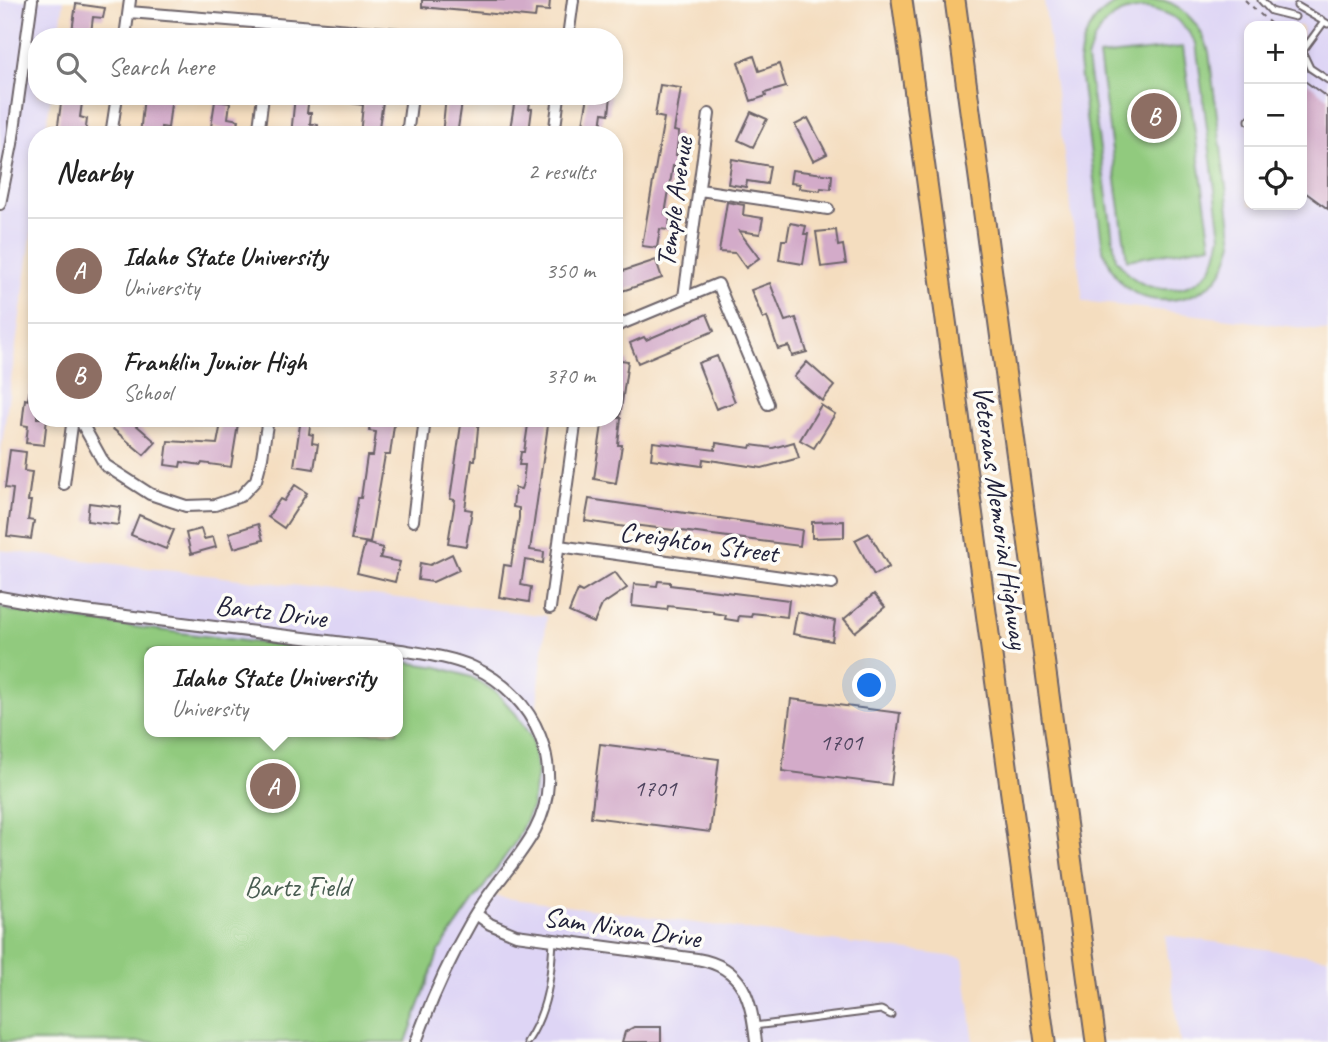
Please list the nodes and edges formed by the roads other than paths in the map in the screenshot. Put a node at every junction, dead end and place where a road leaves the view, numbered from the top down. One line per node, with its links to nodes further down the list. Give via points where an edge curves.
1 (32, 0): 12 (street)
2 (573, 0): 16 (street)
3 (902, 0): 58 (highway, Veterans Memorial Highway)
4 (955, 0): 59 (highway, Veterans Memorial Highway)
5 (1261, 0): 8 (lane, via 1271,11)
6 (1298, 3): 8 (lane); 11 (lane)
7 (130, 6): 10 (street); 13 (street)
8 (1295, 17): 9 (lane)
9 (1293, 21)
10 (274, 23): 14 (street); 15 (street)
11 (1326, 23): 18 (lane)
12 (28, 28)
13 (126, 28)
14 (273, 28)
15 (331, 28)
16 (569, 28)
17 (28, 29): 30 (street)
18 (1307, 45)
19 (1307, 62): 20 (lane)
20 (1328, 80)
21 (116, 105): 26 (street)
22 (262, 105): 27 (street)
23 (411, 105): 28 (street)
24 (558, 105): 29 (street)
25 (709, 114): 32 (street, Temple Avenue)
26 (112, 126)
27 (259, 126)
28 (408, 126)
29 (555, 126)
30 (12, 144): 31 (street); 33 (street)
31 (0, 151)
32 (699, 190): 34 (street); 35 (street, Temple Avenue)
33 (0, 204)
34 (828, 209)
35 (684, 297): 36 (street); 37 (street, via 718,284)
36 (623, 323)
37 (768, 404)
38 (72, 427): 43 (street)
39 (84, 427): 40 (street, via 106,465 150,494 186,506 215,505 241,496 256,480)
40 (267, 427)
41 (424, 427): 44 (street)
42 (575, 427): 45 (street)
43 (64, 484)
44 (413, 521)
45 (559, 546): 46 (street, Creighton Street); 48 (street)
46 (832, 584)
47 (0, 597): 49 (street, Bartz Drive)
48 (550, 608)
49 (359, 646)
50 (403, 652): 51 (street, Bartz Drive, via 474,667 501,685 535,721 545,747 548,774 536,828)
51 (476, 914): 52 (street, Sam Nixon Drive, via 516,934); 55 (street, Bartz Drive, via 444,972)
52 (553, 940): 54 (street, Sam Nixon Drive, via 722,965 741,982); 56 (lane, via 547,1001)
53 (891, 1014): 54 (lane, via 881,1010)
54 (754, 1026): 57 (street, Sam Nixon Drive)
55 (416, 1042)
56 (527, 1042)
57 (756, 1042)
58 (1045, 1042)
59 (1096, 1042)

